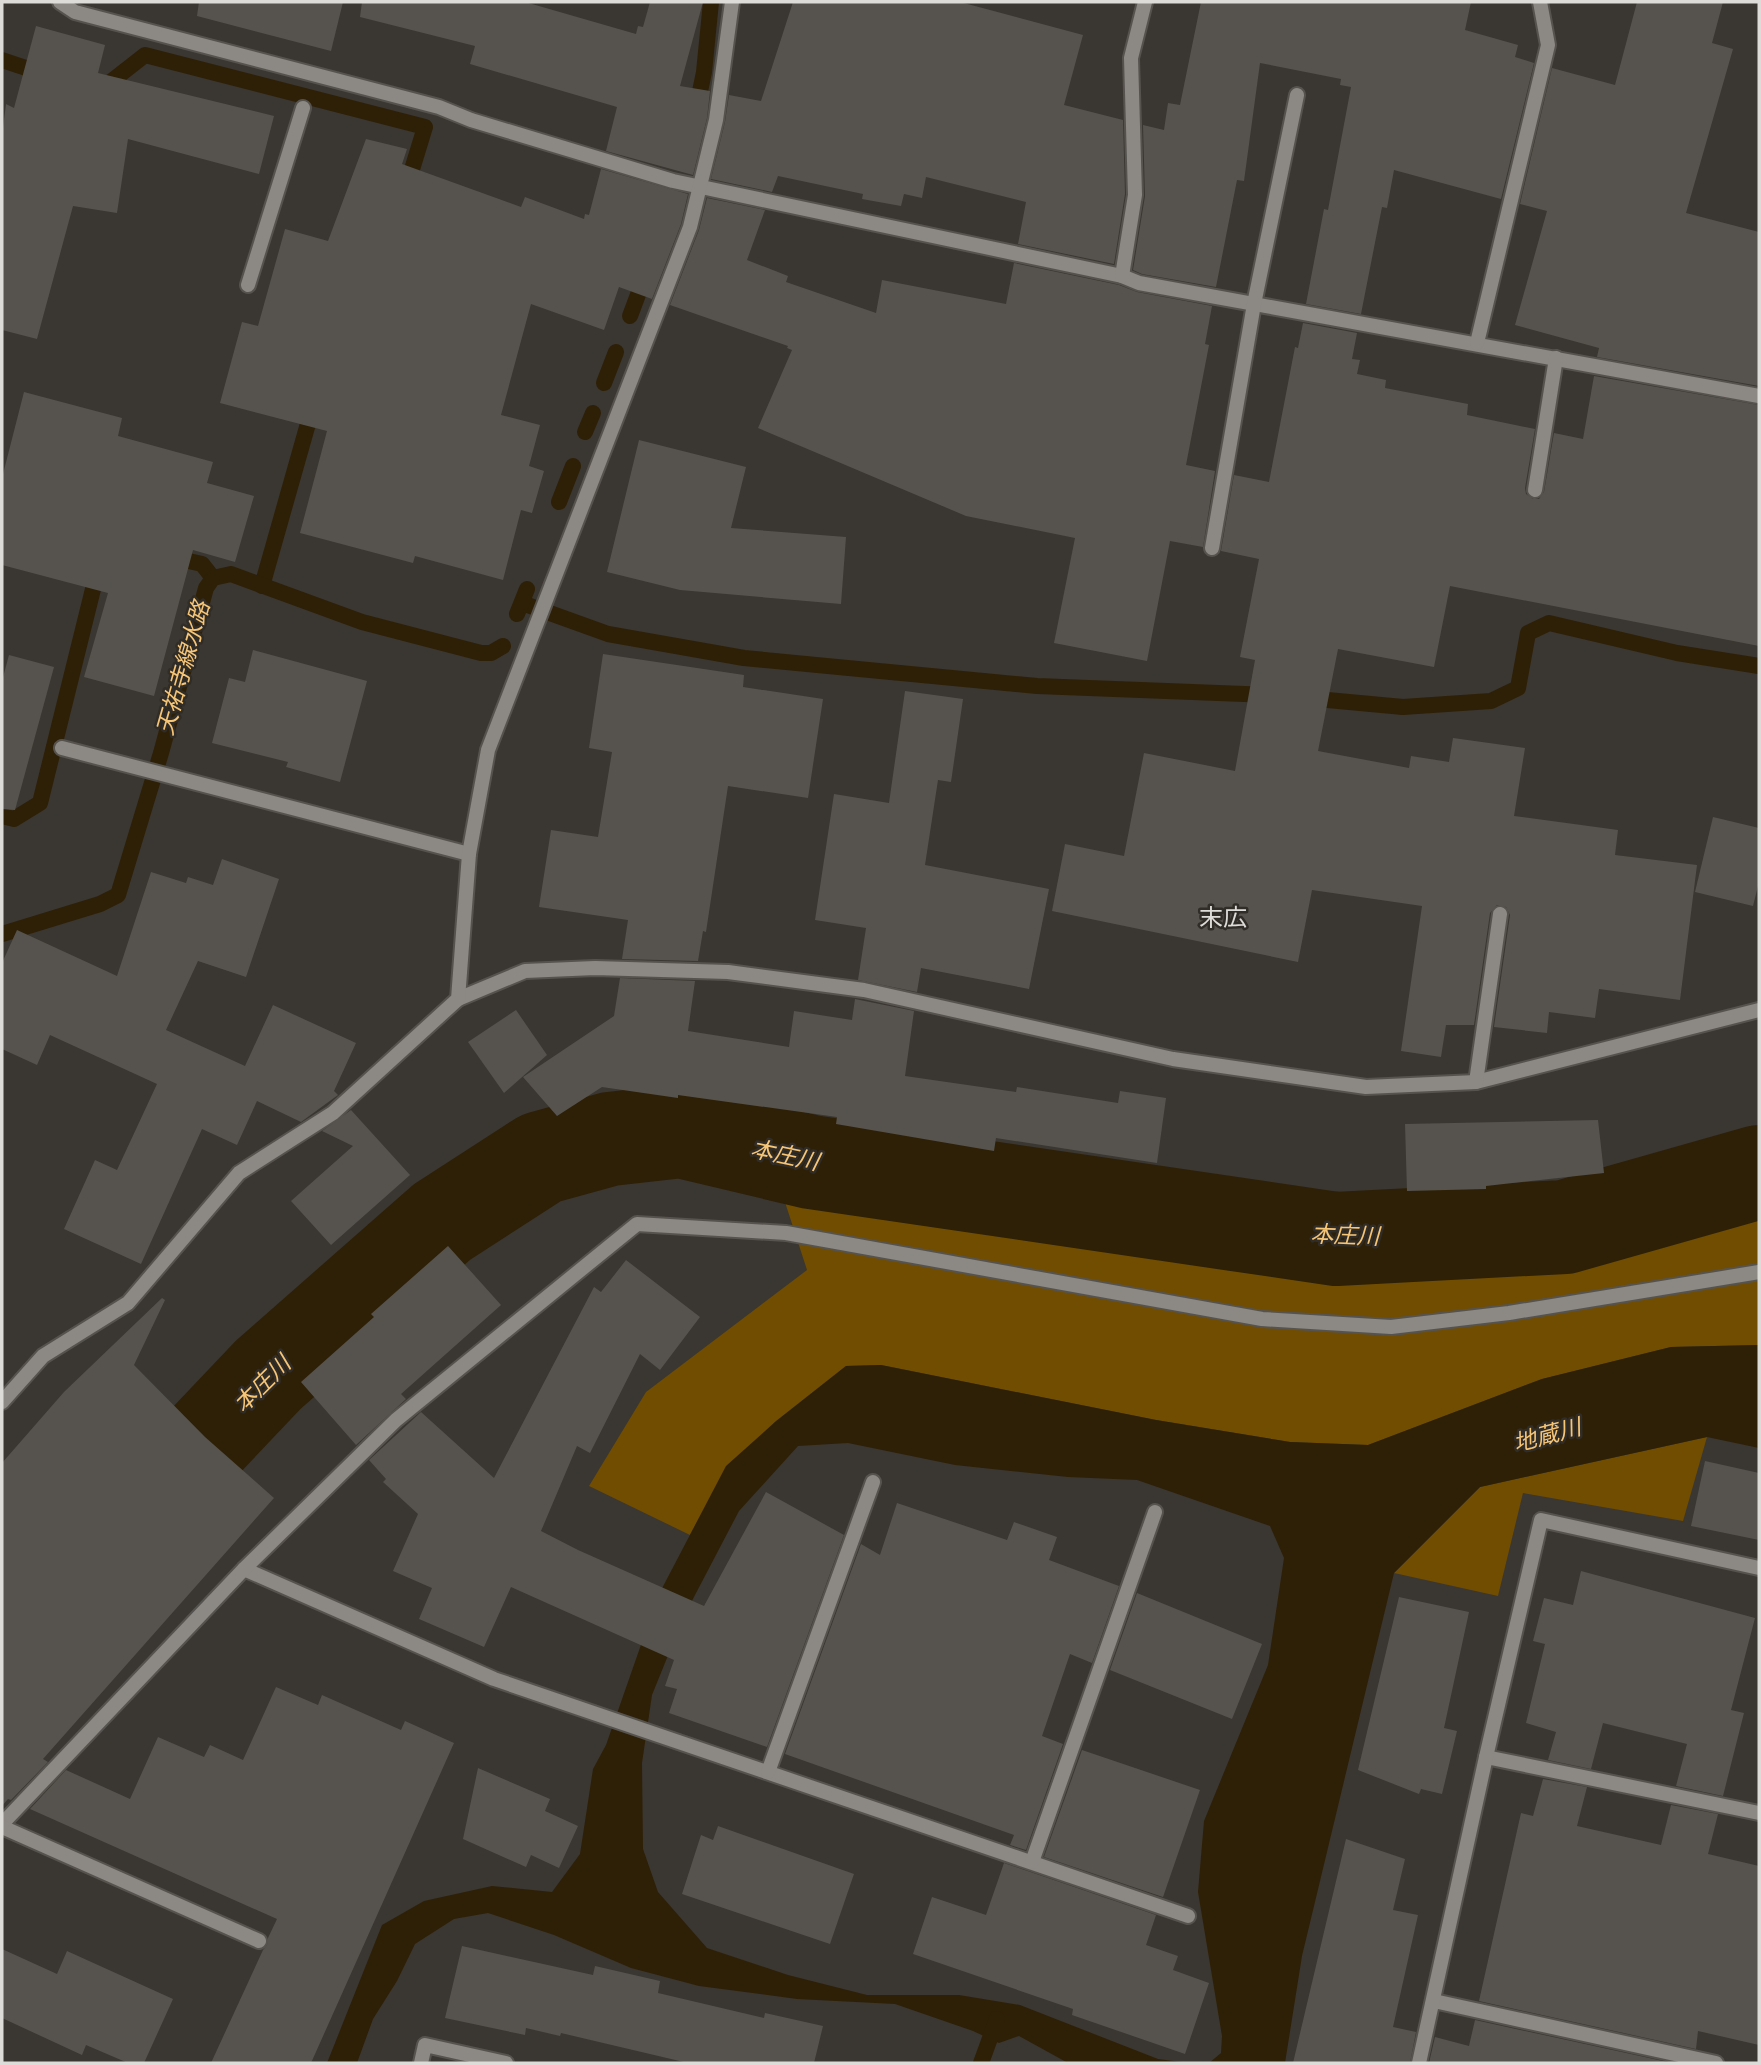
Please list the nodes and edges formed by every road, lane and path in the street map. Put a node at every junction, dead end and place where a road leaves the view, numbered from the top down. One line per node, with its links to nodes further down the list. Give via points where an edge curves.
1 (60, 2): 7 (street, via 75,12 439,107 673,181)
2 (732, 2): 7 (street, via 716,120)
3 (1145, 2): 8 (street, via 1131,58 1135,195)
4 (1540, 2): 11 (street, via 1548,44)
5 (1297, 95): 10 (street)
6 (303, 108): 9 (street)
7 (701, 185): 8 (street); 17 (street, via 690,227 488,750)
8 (1122, 276): 10 (street)
9 (247, 285)
10 (1254, 304): 11 (street); 15 (street)
11 (1477, 343): 12 (street)
12 (1556, 358): 13 (street); 14 (street)
13 (1759, 396)
14 (1535, 490)
15 (1212, 548)
16 (62, 748): 17 (street)
17 (469, 854): 19 (street)
18 (1500, 914): 21 (street)
19 (458, 999): 21 (street, via 525,971 728,972 864,990 1173,1059 1366,1087); 23 (street, via 333,1114 239,1173 128,1303 43,1356)
20 (1759, 1010): 21 (street)
21 (1476, 1082)
22 (1759, 1272): 27 (street, via 1509,1313 1391,1327 1262,1320 786,1233 637,1224 396,1420)
23 (2, 1402)
24 (873, 1482): 29 (street)
25 (1155, 1512): 32 (street)
26 (1759, 1568): 28 (street, via 1541,1520)
27 (244, 1569): 29 (street, via 494,1679); 31 (street)
28 (1486, 1757): 30 (street); 35 (street)
29 (768, 1772): 32 (street)
30 (1759, 1813)
31 (2, 1826): 34 (street)
32 (1032, 1862): 33 (street)
33 (1188, 1916)
34 (259, 1941)
35 (1434, 2001): 38 (street); 39 (street)
36 (421, 2063): 37 (street, via 425,2045)
37 (506, 2063)
38 (1419, 2063)
39 (1716, 2063)

